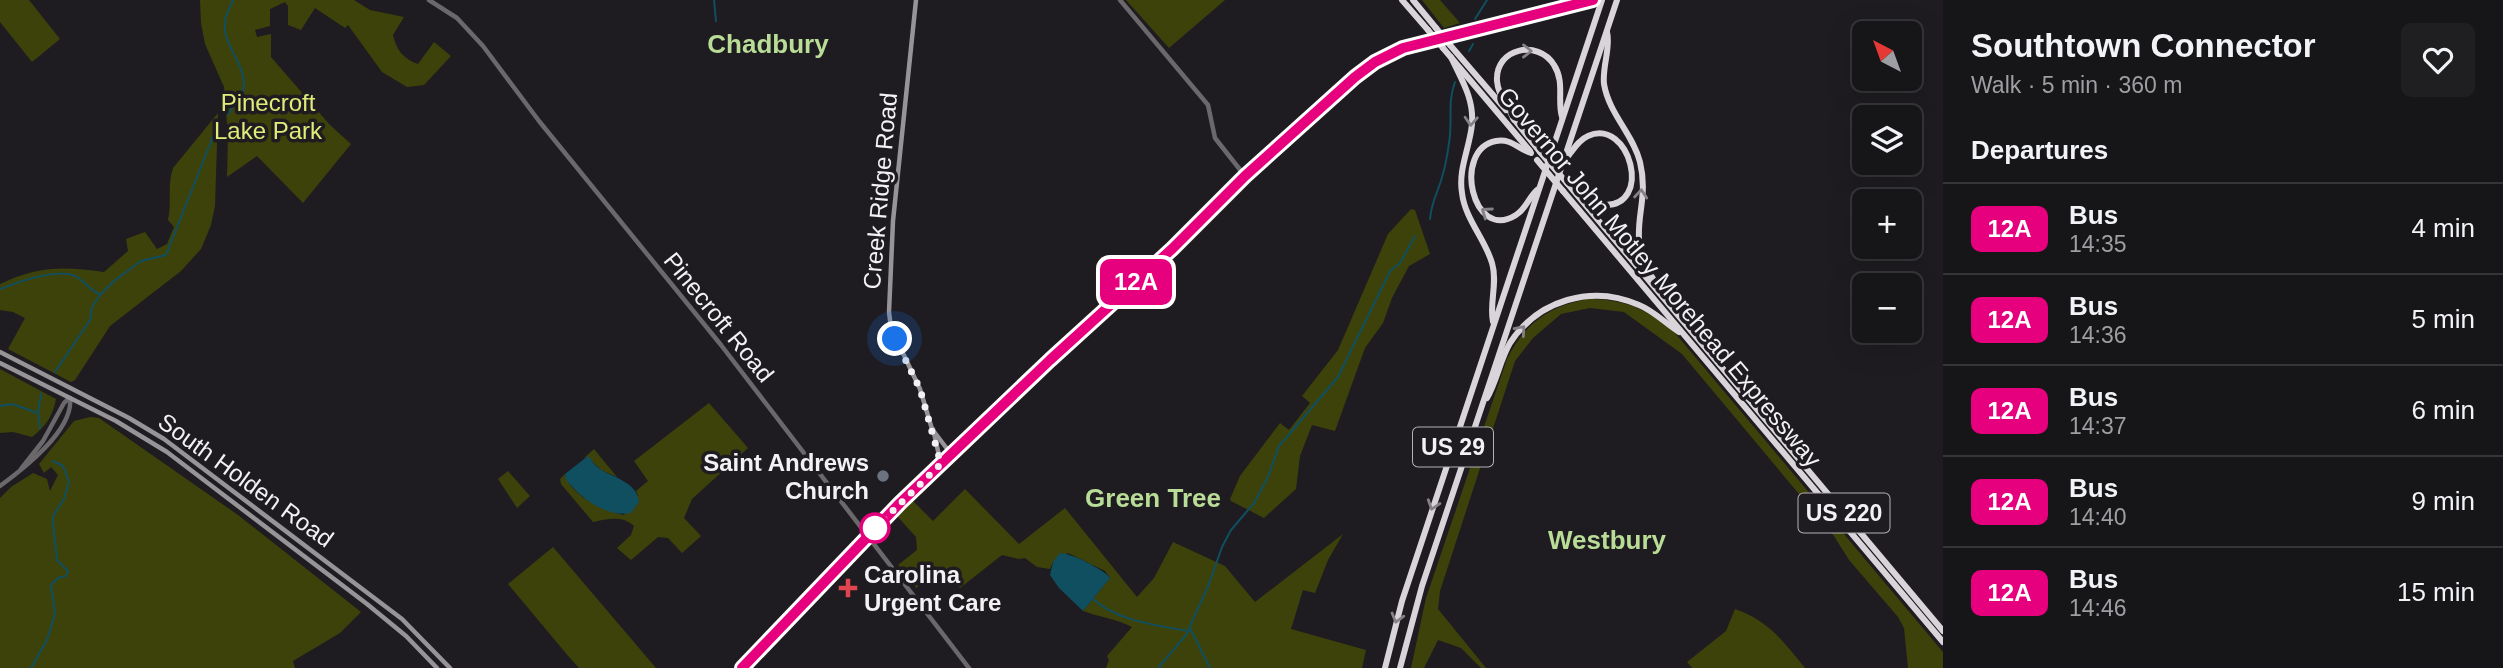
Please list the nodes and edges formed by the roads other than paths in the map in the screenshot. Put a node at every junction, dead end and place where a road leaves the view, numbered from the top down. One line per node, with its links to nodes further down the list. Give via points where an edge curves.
1 (429, 0): 32 (street, Pinecroft Road, via 457,18 483,46)
2 (916, 0): 27 (main road, Creek Ridge Road, via 888,305 891,328)
3 (1120, 0): 16 (street, via 1208,105 1215,138)
4 (1402, 0): 10 (highway, Governor John Motley Morehead Expressway / US 220, bridge)
5 (1413, 0): 10 (highway, Governor John Motley Morehead Expressway / US 220, bridge)
6 (1593, 0): 16 (main road, via 1389,54 1355,77)
7 (1602, 0): 12 (highway, US 29)
8 (1617, 0): 9 (highway, US 29)
9 (1606, 31): 15 (highway, US 29); 20 (highway, one-way to 9, via 1652,277 1640,248 1642,175 1635,148 1606,91)
10 (1447, 46): 11 (highway, Governor John Motley Morehead Expressway / US 220); 13 (highway, Governor John Motley Morehead Expressway / US 220)
11 (1451, 57): 14 (highway, Governor John Motley Morehead Expressway / US 220); 21 (highway, one-way to 21, via 1470,100 1472,123 1461,190 1495,273)
12 (1562, 118): 13 (highway, one-way to 12, via 1498,74 1506,58 1525,49 1545,54 1556,68); 18 (highway, US 29)
13 (1514, 120): 17 (highway, Governor John Motley Morehead Expressway / US 220, bridge)
14 (1531, 153): 17 (highway, Governor John Motley Morehead Expressway / US 220, bridge); 18 (highway, one-way to 14, via 1516,215 1499,219 1481,211 1471,186 1473,163 1490,143 1510,141)
15 (1562, 164): 19 (highway, via 1590,135 1614,138 1625,151 1633,172 1628,194 1601,205); 26 (highway, US 29)
16 (1245, 176): 28 (main road)
17 (1565, 187): 19 (highway, Governor John Motley Morehead Expressway / US 220); 22 (highway, Governor John Motley Morehead Expressway / US 220)
18 (1538, 188): 21 (highway, US 29)
19 (1576, 194): 20 (highway, Governor John Motley Morehead Expressway / US 220)
20 (1684, 322): 33 (highway, Governor John Motley Morehead Expressway / US 220)
21 (1493, 324): 39 (highway, US 29, one-way to 39, via 1402,601)
22 (1685, 336): 26 (highway, one-way to 22, via 1504,354 1520,330 1567,299 1623,299 1648,309); 34 (highway, Governor John Motley Morehead Expressway / US 220)
23 (0, 352): 36 (main road, South Holden Road, via 164,439 392,611)
24 (0, 363): 25 (main road, South Holden Road)
25 (70, 398): 30 (street); 30 (street, via 71,408 63,424); 35 (main road, South Holden Road, via 167,452 367,604)
26 (1479, 412): 40 (highway, US 29, via 1412,618)
27 (933, 429): 28 (main road, Creek Ridge Road); 29 (main road)
28 (951, 454): 29 (main road)
29 (941, 464): 32 (main road)
30 (16, 474): 31 (street)
31 (0, 486)
32 (868, 536): 37 (main road); 38 (street, Pinecroft Road)
33 (1943, 631)
34 (1943, 642)
35 (437, 668)
36 (450, 668)
37 (742, 668)
38 (969, 668)
39 (1385, 668)
40 (1401, 668)

